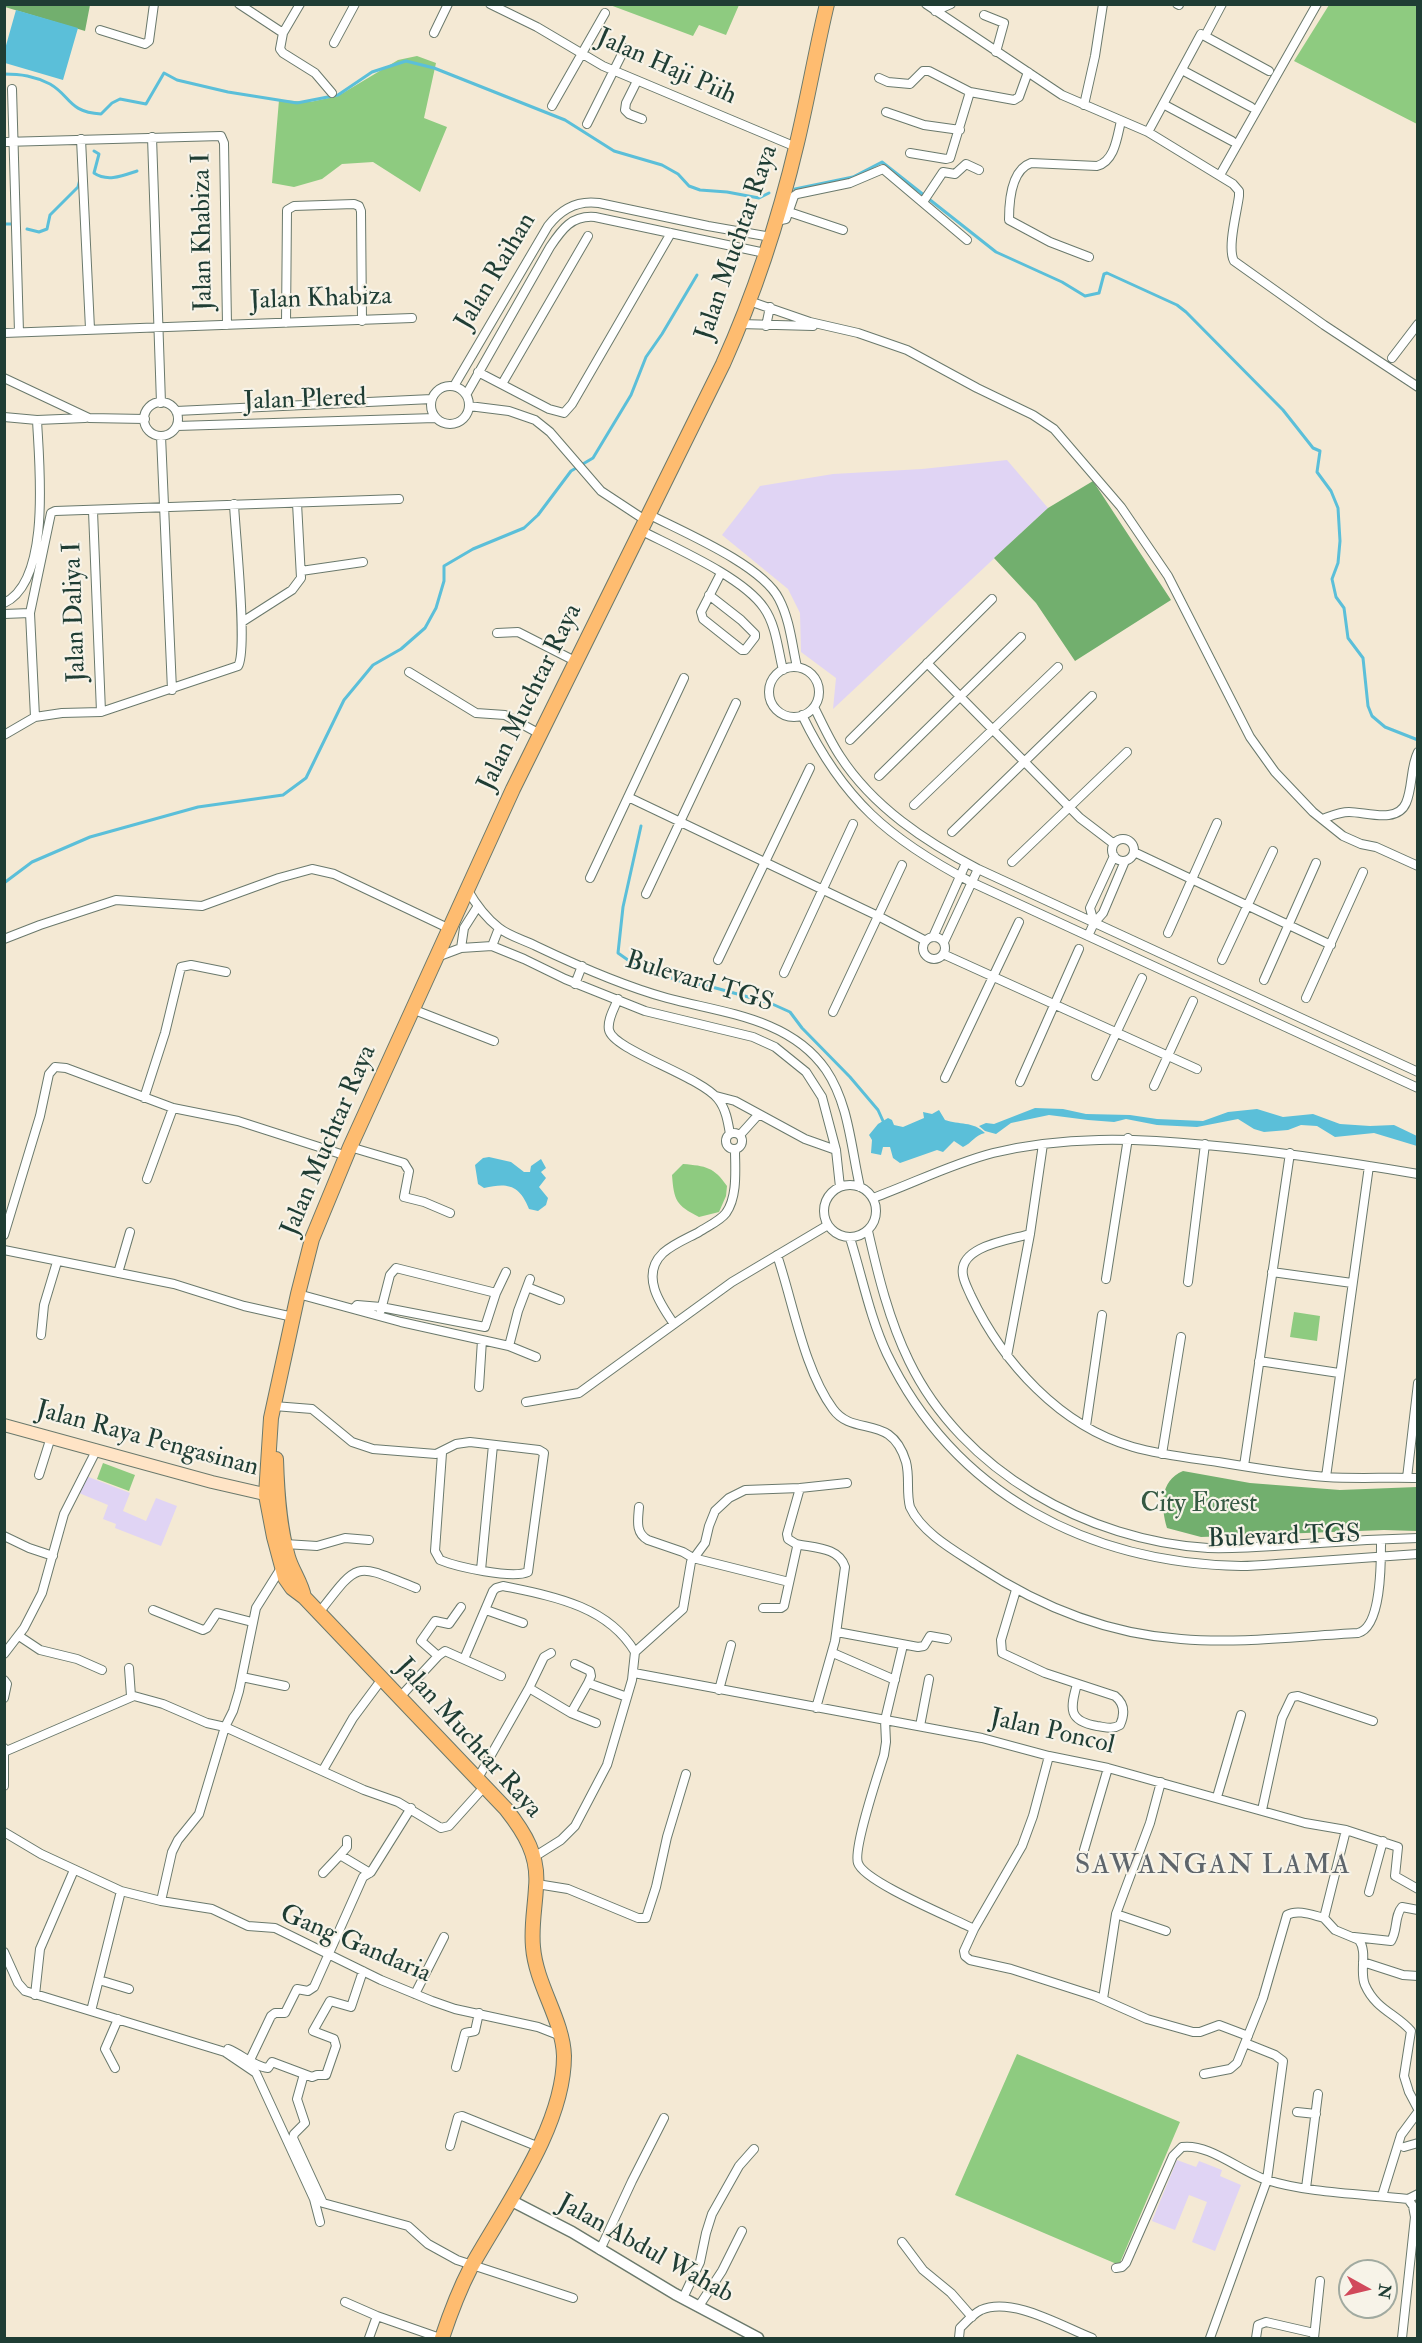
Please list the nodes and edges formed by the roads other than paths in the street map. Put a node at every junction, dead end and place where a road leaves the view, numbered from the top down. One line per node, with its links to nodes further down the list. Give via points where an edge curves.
1 (153, 4): 16 (street, via 145,44)
2 (239, 4): 17 (street)
3 (300, 4): 17 (street)
4 (355, 4): 20 (street)
5 (448, 4): 18 (street)
6 (490, 4): 23 (street, Jalan Haji Piih)
7 (827, 4): 48 (highway, Jalan Muchtar Raya)
8 (926, 4): 13 (street)
9 (951, 4): 13 (street)
10 (1102, 4): 34 (street)
11 (1222, 4): 19 (street)
12 (1317, 4): 51 (street)
13 (935, 11): 22 (street)
14 (605, 13): 23 (street)
15 (984, 15): 22 (street, via 1004,22)
16 (100, 30)
17 (282, 33): 32 (street, via 282,53 315,73)
18 (434, 33)
19 (1205, 36): 24 (street, via 1201,34); 26 (street)
20 (334, 43)
21 (625, 48): 25 (street)
22 (996, 52): 27 (street)
23 (582, 55): 25 (street, Jalan Haji Piih); 35 (street)
24 (1182, 70): 33 (street); 36 (street)
25 (614, 71): 29 (street, Jalan Haji Piih); 40 (street)
26 (1269, 71)
27 (1028, 72): 31 (street, via 1016,100); 34 (street)
28 (879, 78): 31 (street, via 910,84 923,71 929,71)
29 (637, 81): 38 (street, via 625,110); 48 (street, Jalan Haji Piih)
30 (12, 89): 47 (street)
31 (970, 92): 41 (street)
32 (332, 93)
33 (1163, 104): 42 (street); 45 (street)
34 (1084, 105): 39 (street)
35 (552, 106)
36 (1251, 107)
37 (885, 112): 41 (street, via 924,125)
38 (642, 119)
39 (1121, 121): 42 (street); 62 (street, via 1104,164 1031,163 1023,165 1014,186 1009,220 1050,242)
40 (587, 124)
41 (960, 130): 49 (street, via 948,159)
42 (1148, 132): 51 (street)
43 (152, 137): 44 (street); 72 (street, Jalan Khabiza I, via 223,137); 75 (street)
44 (81, 139): 47 (street); 76 (street)
45 (1232, 141)
46 (4, 142): 47 (street)
47 (15, 142): 77 (street)
48 (796, 147): 53 (highway, Jalan Muchtar Raya)
49 (910, 153)
50 (979, 170): 52 (street, via 966,164 955,174 942,172)
51 (1220, 175): 84 (street, via 1239,191 1231,252 1239,266)
52 (926, 199): 53 (street, via 883,169 850,183 797,194); 60 (street)
53 (786, 207): 56 (street); 59 (highway, Jalan Muchtar Raya)
54 (642, 212): 55 (street); 59 (street, Jalan Raihan); 63 (street, Jalan Raihan, via 590,202 571,206 553,219)
55 (639, 226): 57 (street, Jalan Raihan); 64 (street, Jalan Raihan, via 595,217 574,220 564,227)
56 (843, 230)
57 (671, 233): 61 (street, Jalan Raihan); 82 (street, via 568,410 555,412)
58 (588, 237): 82 (street)
59 (771, 237): 61 (highway, Jalan Muchtar Raya)
60 (967, 240)
61 (765, 253): 65 (highway, Jalan Muchtar Raya)
62 (1089, 256)
63 (528, 260): 64 (street); 83 (street, Jalan Raihan)
64 (539, 267): 80 (street, Jalan Raihan)
65 (749, 301): 66 (street); 70 (highway, Jalan Muchtar Raya)
66 (770, 308): 73 (street); 74 (street)
67 (412, 318): 68 (street, Jalan Khabiza)
68 (362, 321): 69 (street, Jalan Khabiza); 69 (street, via 360,208 354,204 287,210)
69 (286, 323): 72 (street, Jalan Khabiza)
70 (740, 324): 73 (street); 104 (highway, Jalan Muchtar Raya)
71 (1418, 324): 79 (street)
72 (227, 325): 75 (street, Jalan Khabiza)
73 (766, 326): 74 (street)
74 (823, 326): 143 (street, via 907,350 1054,429 1121,507 1168,576 1250,737 1275,772)
75 (159, 328): 76 (street, Jalan Khabiza); 87 (street)
76 (90, 329): 77 (street, Jalan Khabiza)
77 (19, 332): 78 (street, Jalan Khabiza)
78 (4, 333)
79 (1392, 358)
80 (478, 372): 82 (street); 85 (street, Jalan Raihan)
81 (4, 378): 92 (street)
82 (502, 384)
83 (454, 386): 85 (street); 86 (street, via 440,389)
84 (1418, 387)
85 (466, 395): 88 (street)
86 (432, 399): 89 (street); 93 (street)
87 (160, 403): 90 (street); 94 (street, via 150,408)
88 (469, 406): 93 (street, via 468,413 456,424); 104 (street, via 535,420 601,491)
89 (306, 407): 90 (street); 96 (street)
90 (176, 411): 97 (street)
91 (4, 417): 95 (street)
92 (89, 418): 94 (street); 95 (street)
93 (435, 418): 96 (street, Jalan Plered)
94 (145, 419): 98 (street, via 150,431)
95 (37, 420): 110 (street, via 40,524 27,574 17,594)
96 (307, 422): 97 (street, Jalan Plered)
97 (177, 426): 98 (street)
98 (161, 436): 102 (street)
99 (399, 499): 100 (street)
100 (297, 503): 101 (street); 106 (street)
101 (234, 504): 102 (street); 113 (street)
102 (165, 508): 103 (street); 123 (street)
103 (93, 511): 111 (street, via 51,513); 128 (street, Jalan Daliya I)
104 (644, 521): 107 (street); 116 (highway, Jalan Muchtar Raya); 118 (street, via 741,563 763,580 779,598)
105 (363, 562): 106 (street)
106 (301, 571): 113 (street, via 292,590)
107 (721, 573): 108 (street); 120 (street, via 752,593 765,609)
108 (709, 595): 108 (street, via 755,634 745,651 703,619 701,612)
109 (992, 599): 117 (street)
110 (4, 603)
111 (30, 613): 112 (street); 130 (street)
112 (4, 614)
113 (242, 622): 123 (street, via 242,657 238,666)
114 (497, 633): 116 (street, via 521,633)
115 (1021, 637): 125 (street)
116 (575, 661): 132 (highway, Jalan Muchtar Raya)
117 (927, 663): 125 (street); 134 (street)
118 (797, 667): 120 (street); 127 (street, via 809,672 817,682 819,695)
119 (1058, 667): 131 (street)
120 (783, 669): 129 (street, via 771,683 771,701 784,714)
121 (409, 672): 132 (street, via 476,713 505,715)
122 (684, 678): 140 (street)
123 (172, 690): 128 (street)
124 (1092, 696): 137 (street)
125 (960, 697): 131 (street); 139 (street)
126 (736, 703): 144 (street)
127 (814, 707): 129 (street); 155 (street, via 840,757 870,791 910,829)
128 (101, 712): 130 (street)
129 (802, 715): 161 (street, via 834,770 868,812 900,840)
130 (35, 717): 133 (street)
131 (993, 729): 137 (street); 141 (street)
132 (540, 734): 165 (highway, Jalan Muchtar Raya)
133 (4, 735)
134 (850, 740)
135 (1126, 752): 142 (street)
136 (1418, 752): 143 (street, via 1409,795 1396,813 1342,813)
137 (1024, 762): 142 (street); 147 (street)
138 (810, 768): 153 (street)
139 (879, 776)
140 (628, 797): 144 (street); 162 (street)
141 (914, 805)
142 (1069, 807): 148 (street); 154 (street)
143 (1322, 819): 158 (street, via 1353,841)
144 (681, 823): 153 (street); 167 (street)
145 (1217, 823): 163 (street)
146 (853, 824): 166 (street)
147 (952, 832)
148 (1114, 844): 150 (street, via 1125,839); 151 (street)
149 (1273, 851): 169 (street)
150 (1134, 852): 152 (street); 163 (street)
151 (1114, 856): 152 (street); 172 (street, via 1090,908)
152 (1125, 861): 172 (street, via 1103,913)
153 (765, 862): 166 (street); 188 (street)
154 (1012, 862)
155 (966, 863): 159 (street); 161 (street)
156 (1316, 863): 173 (street)
157 (902, 865): 170 (street)
158 (1418, 866)
159 (978, 869): 164 (street); 172 (street)
160 (1363, 872): 181 (street)
161 (959, 876): 164 (street); 179 (street)
162 (590, 878)
163 (1191, 879): 169 (street); 176 (street)
164 (971, 882): 177 (street); 180 (street)
165 (467, 889): 168 (street, Bulevard TGS); 174 (highway, Jalan Muchtar Raya)
166 (822, 890): 170 (street); 193 (street)
167 (646, 894)
168 (478, 906): 175 (street, Bulevard TGS); 183 (street, via 464,928)
169 (1247, 907): 173 (street); 189 (street)
170 (878, 916): 179 (street); 203 (street)
171 (1019, 922): 194 (street)
172 (1094, 923): 177 (street); 208 (street)
173 (1288, 926): 181 (street); 196 (street)
174 (450, 928): 178 (street, via 334,874 312,868 202,906 116,900); 187 (highway, Jalan Muchtar Raya)
175 (499, 928): 182 (street); 185 (street, Bulevard TGS)
176 (1168, 933)
177 (1088, 936): 213 (street)
178 (4, 939)
179 (929, 939): 180 (street, via 937,937); 186 (street, via 923,949 928,957 936,959)
180 (944, 942): 186 (street)
181 (1330, 945): 198 (street)
182 (492, 946): 183 (street, Bulevard TGS); 190 (street, Bulevard TGS)
183 (461, 948): 187 (street, Bulevard TGS)
184 (1079, 949): 201 (street)
185 (547, 951): 190 (street); 191 (street, Bulevard TGS)
186 (943, 954): 194 (street)
187 (436, 957): 202 (highway, Jalan Muchtar Raya)
188 (718, 960)
189 (1222, 960)
190 (537, 965): 197 (street, Bulevard TGS)
191 (582, 966): 197 (street); 231 (street, Bulevard TGS, via 664,997 759,1021 806,1048 827,1071 842,1107)
192 (226, 972): 215 (street, via 191,965 181,967)
193 (784, 973)
194 (993, 977): 201 (street); 210 (street)
195 (1142, 978): 204 (street)
196 (1264, 980)
197 (576, 984): 199 (street, Bulevard TGS)
198 (1306, 998)
199 (618, 999): 214 (street, via 609,1025 612,1038); 224 (street, Bulevard TGS, via 645,1011 753,1037 775,1047 798,1063 815,1084 826,1108)
200 (1193, 1001): 206 (street)
201 (1054, 1005): 204 (street); 211 (street)
202 (412, 1009): 205 (street); 225 (highway, Jalan Muchtar Raya)
203 (833, 1012)
204 (1116, 1033): 206 (street); 209 (street)
205 (494, 1041)
206 (1168, 1056): 207 (street); 212 (street)
207 (1197, 1069)
208 (1418, 1072)
209 (1096, 1076)
210 (945, 1078)
211 (1020, 1082)
212 (1154, 1086)
213 (1418, 1088)
214 (716, 1096): 217 (street, via 735,1101); 218 (street)
215 (144, 1098): 216 (street); 238 (street, via 66,1068 51,1069)
216 (173, 1108): 225 (street); 229 (street)
217 (758, 1115): 219 (street); 224 (street, via 804,1139)
218 (730, 1134): 219 (street); 223 (street, via 726,1144)
219 (740, 1135): 223 (street, via 741,1145)
220 (1128, 1138): 221 (street); 222 (street); 246 (street)
221 (1042, 1144): 232 (street, via 965,1161); 237 (street)
222 (1204, 1144): 226 (street); 247 (street)
223 (735, 1149): 257 (street, via 734,1188 726,1213 665,1251 653,1270 657,1296)
224 (836, 1150): 230 (street, Bulevard TGS)
225 (348, 1151): 233 (street, via 404,1163 409,1171 404,1197); 250 (highway, Jalan Muchtar Raya, via 312,1239)
226 (1290, 1153): 227 (street); 244 (street)
227 (1369, 1166): 228 (street); 248 (street)
228 (1418, 1174)
229 (147, 1179)
230 (840, 1187): 231 (street); 234 (street, via 827,1199 824,1216)
231 (860, 1187): 232 (street)
232 (873, 1198): 235 (street, via 877,1215)
233 (450, 1213)
234 (828, 1225): 239 (street); 241 (street)
235 (868, 1231): 239 (street); 290 (street, Bulevard TGS, via 884,1297 909,1361 935,1403 968,1442 999,1470 1056,1505 1121,1532)
236 (130, 1232): 245 (street)
237 (1030, 1234): 262 (street); 262 (street, via 973,1252 963,1264 962,1274 973,1299)
238 (4, 1235)
239 (850, 1238): 297 (street, Bulevard TGS, via 887,1353 921,1410 964,1460 1007,1496 1066,1530 1109,1546)
240 (4, 1250): 242 (street)
241 (777, 1255): 257 (street); 302 (street, via 807,1354 834,1410 845,1420 879,1428 889,1435 906,1463 913,1514 946,1544)
242 (57, 1262): 245 (street); 258 (street, via 44,1305)
243 (506, 1272): 249 (street)
244 (1272, 1272): 248 (street); 264 (street)
245 (118, 1273): 255 (street)
246 (1106, 1279)
247 (1188, 1282)
248 (1352, 1283): 265 (street)
249 (496, 1293): 252 (street, via 485,1327); 252 (street, via 396,1268 390,1275)
250 (298, 1294): 253 (street); 255 (highway, Jalan Muchtar Raya)
251 (560, 1300): 261 (street, via 528,1283)
252 (381, 1306): 253 (street, via 357,1305); 256 (street)
253 (354, 1309): 256 (street)
254 (1102, 1315): 271 (street)
255 (293, 1317): 269 (highway, Jalan Muchtar Raya)
256 (379, 1317): 260 (street)
257 (674, 1324): 268 (street, via 579,1393)
258 (41, 1335)
259 (1181, 1337): 276 (street)
260 (482, 1340): 261 (street); 267 (street)
261 (509, 1346): 263 (street)
262 (1007, 1356): 271 (street, via 1059,1409)
263 (536, 1358)
264 (1259, 1361): 265 (street); 277 (street)
265 (1339, 1373): 279 (street)
266 (1418, 1383): 280 (street)
267 (479, 1387)
268 (526, 1402)
269 (274, 1408): 275 (street, via 312,1409 352,1442 373,1449); 284 (highway, Jalan Muchtar Raya, via 270,1429)
270 (4, 1425): 272 (main road, Jalan Raya Pengasinan)
271 (1086, 1426): 276 (street)
272 (51, 1437): 274 (main road, Jalan Raya Pengasinan); 278 (street)
273 (493, 1445): 275 (street, via 456,1444); 299 (street); 299 (street, via 539,1450 544,1459 528,1572 521,1575)
274 (97, 1449): 284 (main road, Jalan Raya Pengasinan); 294 (street, via 64,1514)
275 (442, 1453): 299 (street, via 435,1551 447,1563)
276 (1162, 1454): 277 (street)
277 (1244, 1466): 279 (street)
278 (39, 1475)
279 (1326, 1477): 280 (street)
280 (1407, 1478): 281 (street)
281 (1418, 1478)
282 (847, 1484): 283 (street)
283 (800, 1488): 292 (street, via 787,1534); 296 (street, via 745,1490 729,1497 715,1511 705,1543)
284 (272, 1496): 291 (highway, Jalan Muchtar Raya); 298 (highway, Jalan Muchtar Raya)
285 (639, 1507): 296 (street, via 638,1525 643,1537)
286 (4, 1536): 294 (street)
287 (1418, 1538): 289 (street, Bulevard TGS)
288 (369, 1540): 291 (street, via 345,1538 318,1546)
289 (1381, 1540): 290 (street, Bulevard TGS, via 1240,1548); 295 (street)
290 (1167, 1542): 297 (street)
291 (285, 1544): 298 (highway, Jalan Muchtar Raya)
292 (796, 1544): 300 (street); 310 (street, via 835,1552 843,1561)
293 (1418, 1554): 295 (street, Bulevard TGS)
294 (53, 1556): 311 (street, via 42,1593)
295 (1381, 1556): 297 (street, Bulevard TGS, via 1242,1566); 302 (street, via 1374,1618 1358,1633 1238,1640 1168,1638 1069,1614)
296 (693, 1558): 300 (street); 315 (street, via 683,1609)
297 (1164, 1558)
298 (285, 1563): 307 (highway, Jalan Muchtar Raya, via 286,1582); 308 (street, via 260,1599)
299 (481, 1570)
300 (789, 1582): 304 (street, via 783,1608)
301 (416, 1588): 307 (street, via 373,1571 355,1571 345,1578)
302 (1016, 1590): 332 (street, via 1001,1640 1002,1653)
303 (461, 1607): 319 (street, via 449,1624 435,1621 421,1638)
304 (763, 1608)
305 (153, 1610): 308 (street, via 203,1630 217,1613)
306 (486, 1610): 309 (street); 315 (street, via 493,1591 503,1586 571,1602 614,1627); 320 (street)
307 (318, 1614): 327 (highway, Jalan Muchtar Raya)
308 (252, 1622): 326 (street)
309 (523, 1623)
310 (837, 1632): 314 (street); 317 (street)
311 (19, 1636): 318 (street); 323 (street, via 40,1650)
312 (947, 1639): 314 (street, via 930,1636 922,1647)
313 (731, 1645): 335 (street)
314 (903, 1645): 330 (street)
315 (635, 1652): 324 (street)
316 (551, 1653): 334 (street, via 544,1657)
317 (833, 1653): 330 (street); 340 (street)
318 (4, 1654)
319 (438, 1656): 320 (street, via 444,1651); 337 (street)
320 (464, 1659): 325 (street)
321 (575, 1664): 331 (street, via 590,1671)
322 (129, 1668): 336 (street)
323 (102, 1670)
324 (634, 1673): 335 (street, Jalan Poncol); 338 (street)
325 (501, 1676)
326 (242, 1677): 333 (street); 347 (street)
327 (382, 1679): 337 (highway, Jalan Muchtar Raya); 351 (street, via 353,1718)
328 (929, 1679): 346 (street)
329 (4, 1680): 339 (street)
330 (895, 1680): 343 (street)
331 (588, 1683): 338 (street); 341 (street)
332 (1077, 1684): 332 (street, via 1120,1700 1124,1713 1120,1725 1107,1728 1076,1719 1073,1705)
333 (285, 1686)
334 (529, 1688): 341 (street); 353 (street)
335 (719, 1690): 340 (street, Jalan Poncol)
336 (131, 1696): 347 (street); 348 (street)
337 (400, 1697): 353 (highway, Jalan Muchtar Raya)
338 (627, 1697): 365 (street, via 611,1754 580,1821)
339 (4, 1698)
340 (816, 1708): 343 (street, Jalan Poncol)
341 (571, 1713): 345 (street)
342 (1241, 1715): 356 (street)
343 (885, 1720): 346 (street, Jalan Poncol); 377 (street, via 885,1749 862,1831 858,1863 867,1875 892,1891)
344 (1373, 1721): 358 (street, via 1292,1697 1282,1718)
345 (596, 1723)
346 (920, 1726): 349 (street, Jalan Poncol)
347 (225, 1727): 351 (street); 373 (street, via 199,1814 172,1852)
348 (5, 1750): 355 (street)
349 (1049, 1756): 350 (street, Jalan Poncol); 377 (street, via 1022,1846)
350 (1108, 1768): 354 (street, Jalan Poncol); 363 (street)
351 (323, 1770): 357 (street)
352 (686, 1774): 370 (street, via 646,1918 568,1889)
353 (481, 1782): 357 (street, via 447,1827 441,1828); 365 (highway, Jalan Muchtar Raya, via 526,1836)
354 (1161, 1782): 356 (street, Jalan Poncol); 375 (street)
355 (4, 1786)
356 (1217, 1797): 358 (street, Jalan Poncol)
357 (411, 1808): 368 (street)
358 (1262, 1810): 359 (street, Jalan Poncol)
359 (1346, 1830): 362 (street, Jalan Poncol); 376 (street)
360 (4, 1832): 366 (street, Gang Gandaria)
361 (347, 1840): 364 (street, via 347,1847)
362 (1383, 1842): 369 (street, via 1399,1849 1395,1876); 372 (street)
363 (1084, 1850)
364 (340, 1854): 367 (street); 368 (street)
365 (534, 1857): 370 (highway, Jalan Muchtar Raya)
366 (74, 1870): 371 (street, Gang Gandaria); 388 (street, via 40,1949)
367 (322, 1873)
368 (370, 1874): 382 (street, via 363,1877)
369 (1418, 1889)
370 (536, 1890): 394 (highway, Jalan Muchtar Raya, via 532,1935 535,1962)
371 (122, 1891): 373 (street, Gang Gandaria); 386 (street)
372 (1369, 1892)
373 (161, 1901): 382 (street, Gang Gandaria, via 212,1909 248,1926 275,1928)
374 (1418, 1910): 380 (street, via 1402,1907 1398,1911 1391,1941)
375 (1116, 1914): 378 (street); 390 (street)
376 (1324, 1918): 380 (street, via 1335,1930); 396 (street, via 1301,1913 1287,1915)
377 (974, 1929): 390 (street, via 964,1951 967,1958)
378 (1166, 1931)
379 (444, 1937): 389 (street)
380 (1354, 1937): 383 (street, via 1362,1944)
381 (4, 1952): 388 (street, via 20,1987)
382 (328, 1954): 384 (street, Gang Gandaria); 398 (street, via 311,1990 297,1989 285,2013 271,2016)
383 (1363, 1962): 385 (street); 405 (street, via 1363,1978 1370,1994 1411,2031 1404,2076)
384 (363, 1971): 389 (street, Gang Gandaria); 402 (street, via 351,2007 330,2001 313,2031 334,2039 336,2046 326,2075)
385 (1418, 1976)
386 (99, 1980): 387 (street); 391 (street)
387 (129, 1989)
388 (35, 1995): 391 (street)
389 (415, 1995): 392 (street, Gang Gandaria)
390 (1103, 1999): 396 (street, via 1147,2019 1193,2032 1219,2025)
391 (91, 2011): 393 (street)
392 (479, 2013): 394 (street, Gang Gandaria); 399 (street, via 475,2031 465,2032)
393 (118, 2019): 397 (street); 400 (street, via 105,2049)
394 (561, 2036): 411 (highway, Jalan Muchtar Raya, via 561,2085)
395 (201, 2038): 397 (street)
396 (1247, 2040): 403 (street, via 1233,2067); 414 (street, via 1282,2061)
397 (211, 2044): 398 (street); 401 (street)
398 (250, 2060): 401 (street)
399 (456, 2067)
400 (115, 2068)
401 (258, 2070): 402 (street, via 268,2068 272,2062); 418 (street)
402 (304, 2074): 418 (street, via 297,2099 305,2123 293,2138)
403 (1204, 2074)
404 (1318, 2094): 407 (street)
405 (1418, 2110): 417 (street, via 1401,2135)
406 (1297, 2112): 407 (street)
407 (1316, 2114): 415 (street)
408 (664, 2118): 424 (street)
409 (1418, 2143): 412 (street)
410 (450, 2146): 411 (street, via 458,2117 462,2116)
411 (538, 2147): 419 (highway, Jalan Muchtar Raya)
412 (1404, 2147)
413 (754, 2149): 429 (street, via 739,2166 712,2214 700,2262)
414 (1267, 2180): 415 (street); 426 (street, via 1206,2151 1190,2146 1179,2148 1126,2263); 440 (street)
415 (1306, 2188): 417 (street)
416 (1418, 2194): 420 (street)
417 (1382, 2196): 420 (street)
418 (317, 2199): 421 (street); 425 (street, via 408,2226 428,2244)
419 (510, 2199): 424 (street, Jalan Abdul Wahab); 425 (highway, Jalan Muchtar Raya)
420 (1408, 2199): 442 (street, via 1415,2217)
421 (320, 2222)
422 (742, 2231): 431 (street)
423 (902, 2242): 433 (street, via 923,2270)
424 (600, 2250): 429 (street, Jalan Abdul Wahab)
425 (473, 2265): 428 (street); 436 (highway, Jalan Muchtar Raya)
426 (1116, 2268)
427 (1320, 2281): 434 (street)
428 (573, 2298)
429 (683, 2298): 431 (street, Jalan Abdul Wahab)
430 (345, 2302): 432 (street)
431 (699, 2306): 437 (street, Jalan Abdul Wahab)
432 (377, 2316): 435 (street); 436 (street)
433 (972, 2317): 438 (street, via 960,2328); 439 (street, via 982,2309 1016,2307)
434 (1314, 2336): 441 (street, via 1266,2322 1258,2325)
435 (369, 2338)
436 (441, 2338)
437 (758, 2338)
438 (959, 2338)
439 (1092, 2338)
440 (1210, 2338)
441 (1256, 2338)
442 (1402, 2338)

